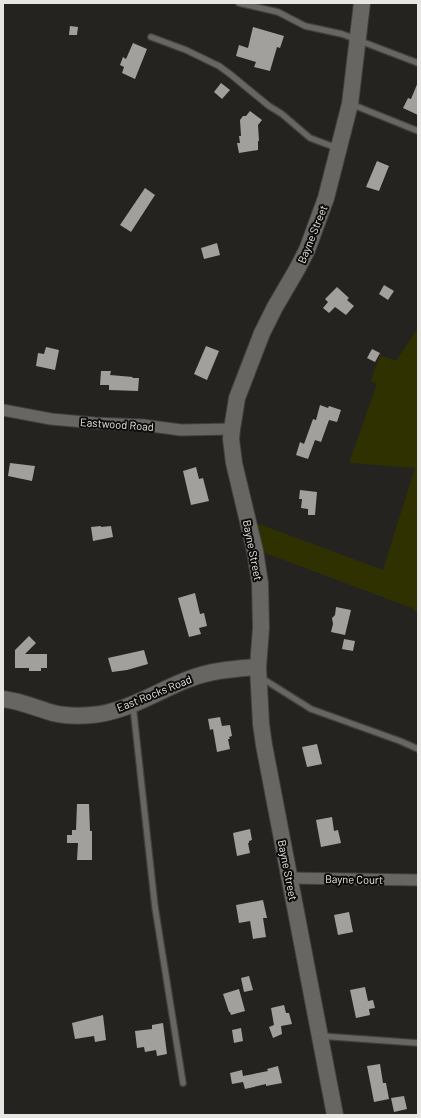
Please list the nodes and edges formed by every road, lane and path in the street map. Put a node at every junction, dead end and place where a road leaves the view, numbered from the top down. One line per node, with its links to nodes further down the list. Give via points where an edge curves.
1 (239, 3): 4 (lane, via 278,12 305,26)
2 (362, 3): 4 (street, Bayne Street)
3 (151, 37): 8 (lane, via 219,66 310,138)
4 (358, 40): 5 (lane); 6 (street, Bayne Street)
5 (418, 63)
6 (350, 104): 7 (lane); 8 (street, Bayne Street)
7 (418, 131)
8 (339, 149): 10 (street, Bayne Street, via 318,223 299,266 262,333 237,398)
9 (3, 410): 10 (street, Eastwood Road, via 51,419 181,430)
10 (232, 428): 11 (street, Bayne Street, via 234,463 260,583 261,628)
11 (258, 671): 13 (street, East Rocks Road, via 230,668 204,673); 14 (lane, via 311,709); 15 (street, Bayne Street, via 264,745)
12 (3, 699): 13 (street, East Rocks Road, via 55,713 81,715)
13 (132, 704): 19 (lane, via 155,907)
14 (418, 749)
15 (290, 878): 16 (street, Bayne Court); 17 (street, Bayne Street)
16 (418, 880)
17 (320, 1036): 18 (lane); 20 (street, Bayne Street)
18 (418, 1043)
19 (183, 1083)
20 (336, 1115)

